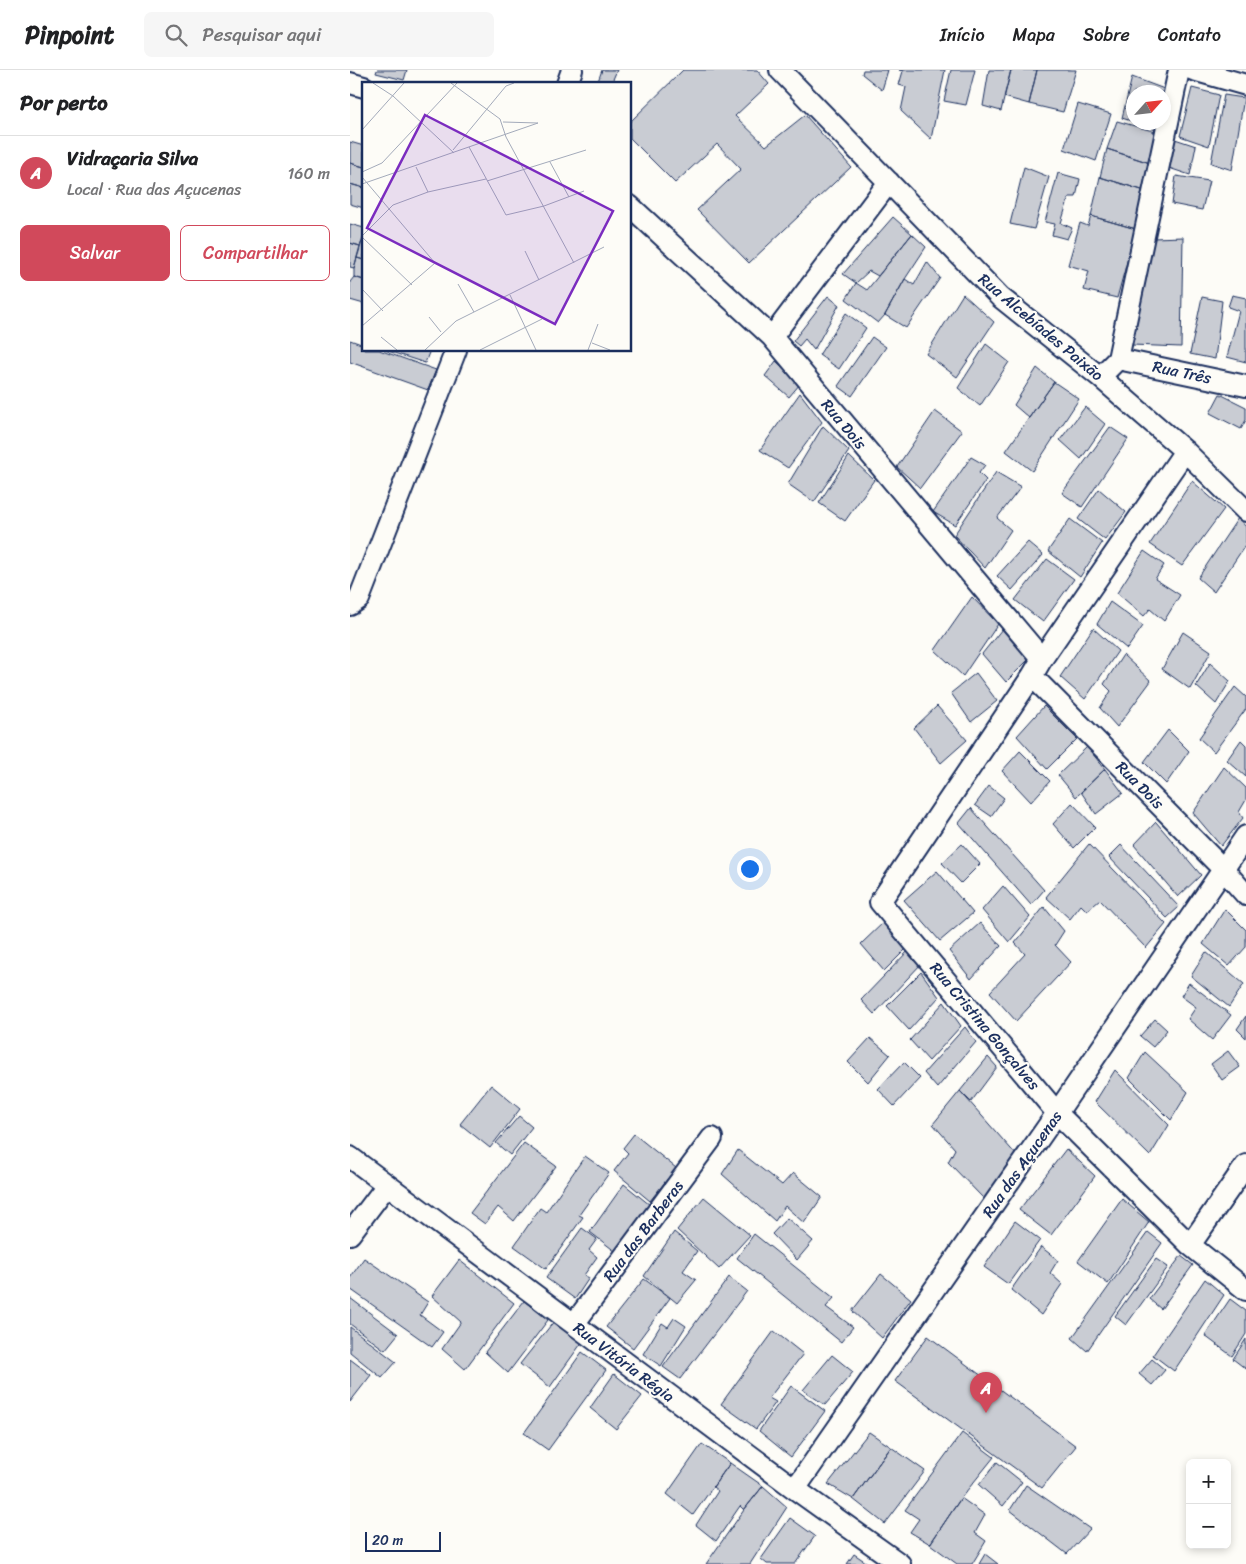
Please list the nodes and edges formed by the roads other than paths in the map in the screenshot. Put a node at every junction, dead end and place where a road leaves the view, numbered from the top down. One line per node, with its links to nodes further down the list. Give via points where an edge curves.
1 (572, 70): 5 (street)
2 (780, 70): 7 (street, Rua Alcebíades Paixão)
3 (1179, 70): 11 (street)
4 (1193, 70): 6 (street)
5 (567, 82)
6 (1246, 85)
7 (889, 182): 9 (street); 12 (street, Rua Alcebíades Paixão, via 1000,297)
8 (631, 207): 9 (street, Rua Dois)
9 (772, 337): 17 (street, Rua Dois)
10 (456, 351): 16 (street, via 359,598)
11 (1118, 359): 12 (street); 13 (street, Rua Três)
12 (1100, 377): 14 (street, Rua Alcebíades Paixão)
13 (1246, 386)
14 (1185, 452): 15 (street, Rua Alcebíades Paixão); 17 (street)
15 (1246, 511)
16 (350, 605)
17 (1037, 667): 19 (street, Rua Dois); 21 (street, Rua Cristina Gonçalves, via 880,902)
18 (1246, 836): 19 (street, Rua das Açucenas)
19 (1223, 870): 20 (street, Rua Dois); 21 (street, Rua das Açucenas)
20 (1246, 895)
21 (1057, 1113): 27 (street, Rua Cristina Gonçalves); 30 (street, Rua das Açucenas)
22 (712, 1138): 29 (street, Rua das Barberas)
23 (350, 1157): 25 (street, Rua Vitória Régia)
24 (1246, 1165): 27 (street)
25 (387, 1185): 26 (street); 29 (street, Rua Vitória Régia)
26 (350, 1234)
27 (1190, 1245): 28 (street, Rua Cristina Gonçalves)
28 (1246, 1290)
29 (574, 1324): 30 (street, Rua Vitória Régia)
30 (795, 1489): 31 (street, Rua Vitória Régia)
31 (900, 1564)

